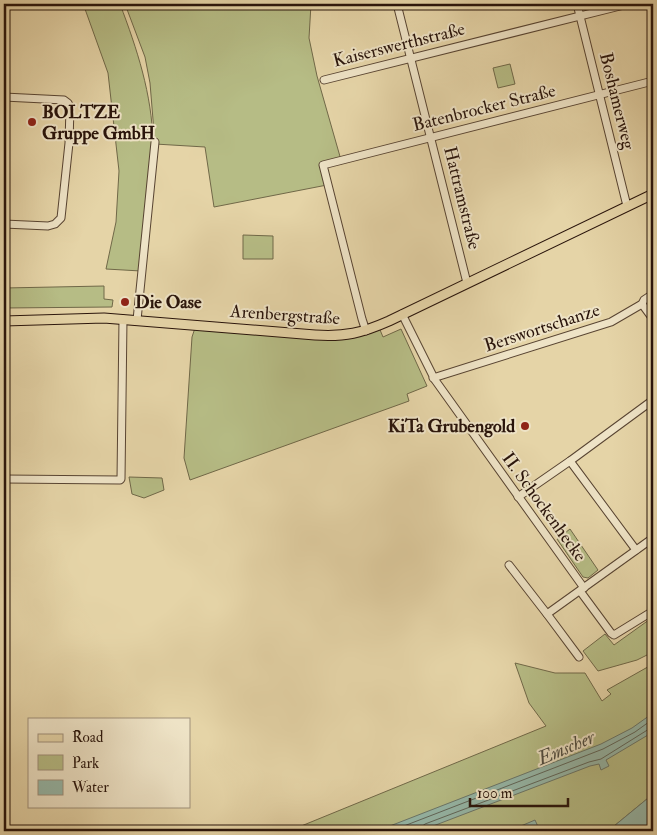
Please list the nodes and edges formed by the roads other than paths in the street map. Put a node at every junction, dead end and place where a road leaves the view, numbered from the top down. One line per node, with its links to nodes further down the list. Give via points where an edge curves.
1 (397, 4): 5 (street, Hattramstraße)
2 (577, 4): 4 (street, Boshamerweg)
3 (628, 4): 4 (street, Kaiserswerthstraße)
4 (580, 16): 5 (street, Kaiserswerthstraße); 8 (street, Boshamerweg)
5 (410, 57): 6 (street, Kaiserswerthstraße); 10 (street, Hattramstraße)
6 (324, 80)
7 (653, 81): 8 (street, Batenbrocker Straße)
8 (600, 95): 10 (street, Batenbrocker Straße); 13 (street, Boshamerweg)
9 (4, 97): 14 (street, via 64,100 70,107 61,218 48,226)
10 (431, 137): 15 (street, Hattramstraße); 23 (street, Batenbrocker Straße, via 323,165)
11 (155, 142): 21 (street)
12 (653, 194): 13 (main road, Arenbergstraße)
13 (627, 206): 15 (main road, Arenbergstraße)
14 (4, 224)
15 (467, 283): 18 (main road, Arenbergstraße)
16 (653, 294): 17 (street, Berswortschanze)
17 (642, 304): 20 (street); 24 (street, Berswortschanze, via 611,322)
18 (402, 314): 23 (main road, Arenbergstraße); 24 (street, II. Schockenhecke)
19 (123, 319): 21 (main road, Arenbergstraße); 22 (main road, Arenbergstraße); 27 (street, via 120,480)
20 (653, 319)
21 (137, 320): 23 (main road, Arenbergstraße, via 333,336)
22 (4, 322)
23 (366, 331)
24 (433, 378): 28 (street, II. Schockenhecke)
25 (653, 400): 26 (street)
26 (570, 461): 28 (street); 30 (street)
27 (4, 479)
28 (518, 497): 32 (street, II. Schockenhecke)
29 (653, 538): 30 (street)
30 (636, 550): 32 (street)
31 (509, 565): 34 (street)
32 (582, 589): 33 (street, II. Schockenhecke, via 614,635); 34 (street)
33 (653, 611)
34 (548, 614): 35 (street)
35 (578, 657)

